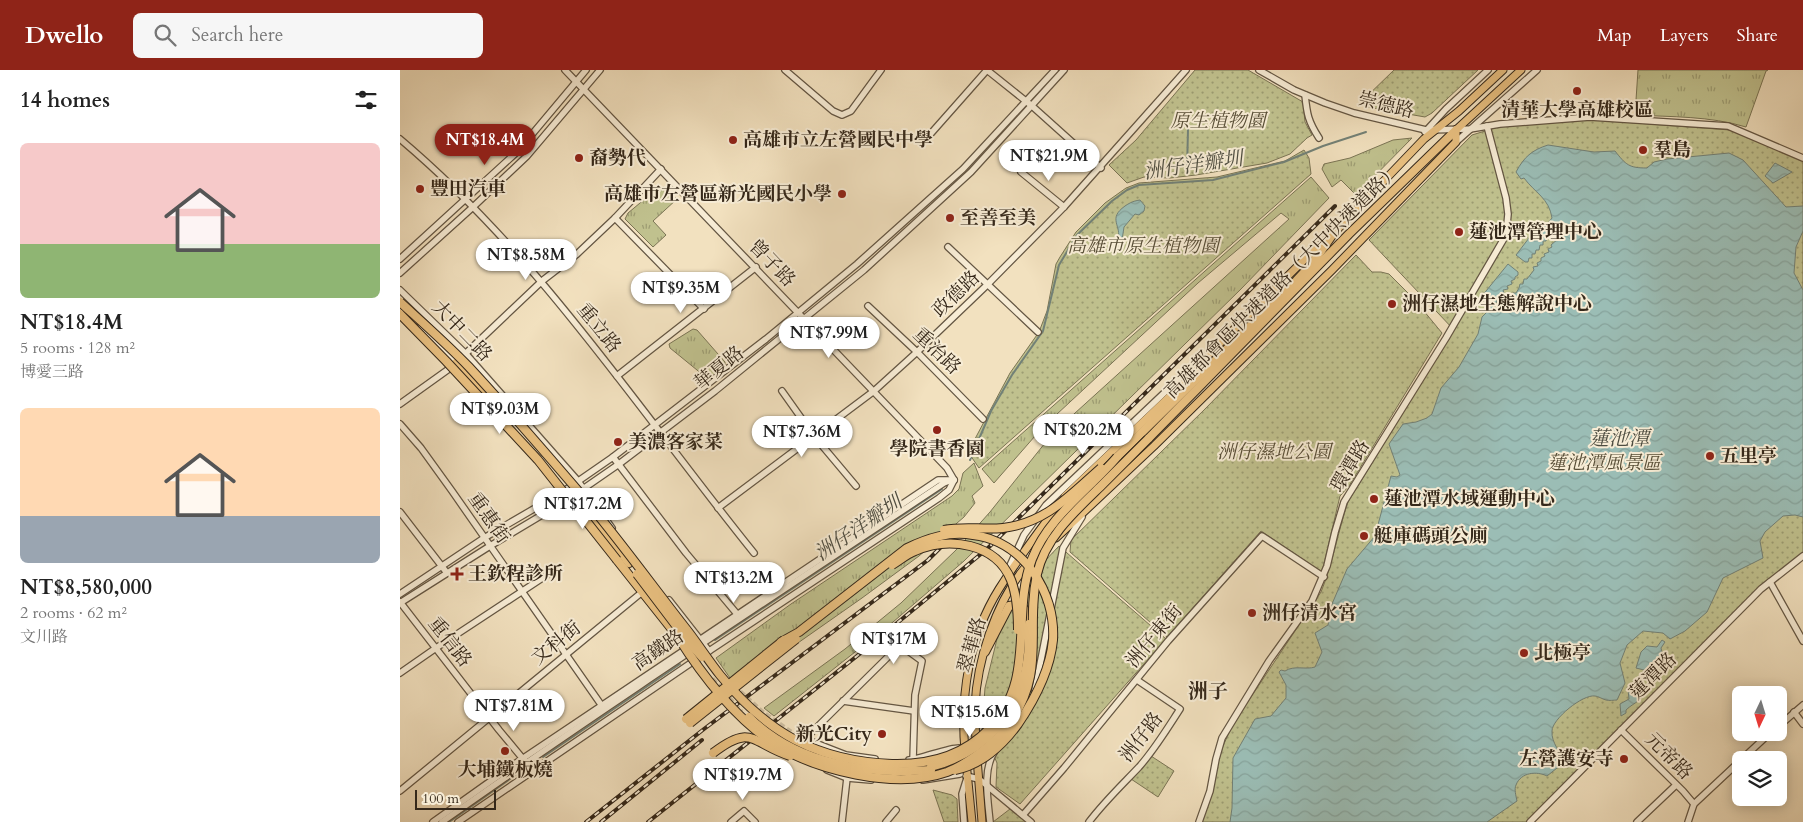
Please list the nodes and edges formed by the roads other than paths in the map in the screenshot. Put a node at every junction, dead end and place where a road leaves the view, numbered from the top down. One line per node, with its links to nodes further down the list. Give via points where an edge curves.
1 (565, 70): 15 (street, 曾子路)
2 (586, 70): 15 (street)
3 (600, 70): 16 (street)
4 (785, 70): 5 (street, via 842,115 851,111)
5 (881, 70)
6 (987, 70): 18 (street); 27 (street)
7 (1055, 70): 18 (street, 華夏路)
8 (1064, 70): 19 (street, 華夏路)
9 (1186, 70): 31 (street, 政德路)
10 (1259, 70): 17 (street, 崇德路)
11 (1488, 70): 23 (street)
12 (1503, 70): 21 (main road, 翠華路)
13 (1521, 70): 24 (main road)
14 (1537, 70): 22 (street, 翠華路)
15 (578, 82): 16 (street, 曾子路); 34 (street, via 518,151)
16 (585, 89): 32 (street, 曾子路); 35 (street, via 527,156)
17 (1305, 94): 23 (street, 崇德路, via 1354,113); 25 (street, via 1310,124)
18 (1026, 101): 19 (street); 38 (street, 華夏路, via 963,169)
19 (1032, 106): 31 (street); 40 (street, 華夏路, via 971,172)
20 (1487, 126): 22 (street, 崇德路); 30 (street, 崇德路, via 1590,117 1728,126); 93 (street, 環潭路, via 1506,198 1506,236 1344,502)
21 (1438, 129): 23 (street, 崇德路); 24 (street, 崇德路); 28 (main road, 翠華路)
22 (1470, 129): 24 (street, 崇德路); 29 (street, 翠華路)
23 (1426, 130): 28 (street)
24 (1456, 130): 29 (main road); 136 (highway, 高雄都會區快速道路（大中快速道路）, bridge, via 1349,234 1059,530 1049,544 1037,574 1032,667 1025,697 1008,726 995,740)
25 (1319, 138)
26 (400, 139): 34 (street, 重立路)
27 (926, 139)
28 (1424, 139): 39 (main road, 翠華路)
29 (1456, 142): 81 (main road, 翠華路, via 1332,270)
30 (1803, 158)
31 (1101, 168): 36 (street, 政德路)
32 (661, 169): 37 (street); 43 (street, 曾子路)
33 (1021, 172): 36 (street)
34 (466, 198): 35 (street, 重立路); 42 (street)
35 (474, 207): 44 (street); 45 (street, 重立路)
36 (1064, 207): 46 (street, 政德路)
37 (615, 218): 45 (street); 50 (street)
38 (892, 232): 40 (street); 51 (street, 華夏路)
39 (1333, 234): 68 (highway, 高雄都會區快速道路（大中快速道路）, via 1296,281); 124 (main road, 翠華路, via 1209,354 1188,379 1065,495 998,590 984,619 967,673)
40 (898, 239): 53 (street, 華夏路)
41 (948, 247): 46 (street)
42 (400, 259)
43 (756, 267): 50 (street); 51 (street, 曾子路)
44 (400, 273)
45 (542, 281): 56 (street); 58 (street, 重立路)
46 (987, 284): 54 (street); 55 (street, 政德路)
47 (400, 290): 56 (street, 大中二路)
48 (400, 302): 112 (highway, 高雄都會區快速道路（大中快速道路）, bridge, via 468,366 580,494)
49 (868, 306): 55 (street, 重治路)
50 (704, 309): 58 (street)
51 (798, 312): 53 (street, 曾子路); 64 (street, 華夏路)
52 (400, 315): 57 (street, 大中二路, via 411,326 426,332); 89 (highway, 高雄都會區快速道路（大中快速道路）, bridge, via 538,460)
53 (804, 318): 59 (street, 曾子路); 65 (street, 華夏路)
54 (1038, 332)
55 (917, 352): 59 (street, 政德路); 62 (street, 重治路)
56 (466, 354): 57 (street); 71 (street, 大中二路)
57 (454, 365): 61 (street); 75 (street, 大中二路); 89 (highway, bridge, via 575,498)
58 (618, 376): 64 (street, 重立路)
59 (874, 391): 66 (street, 政德路); 70 (street, 曾子路, via 947,468)
60 (782, 392): 66 (street)
61 (400, 404)
62 (983, 419)
63 (400, 424): 85 (street, 重惠街, via 421,448)
64 (656, 425): 65 (street, 重立路); 67 (street, 華夏路)
65 (662, 432): 69 (street, 華夏路); 79 (street, 重立路)
66 (814, 436): 73 (street); 79 (street, 政德路)
67 (613, 457): 69 (street); 71 (street, 華夏路)
68 (1117, 457): 103 (highway, bridge, via 1043,517 1001,528 948,529 904,545); 110 (highway, 高雄都會區快速道路（大中快速道路）, bridge, via 1064,509 1044,535 1032,559 1024,599)
69 (619, 464): 74 (street, 華夏路); 99 (street)
70 (954, 480): 99 (street, 高鐵路, via 938,480); 101 (street, 高鐵路, via 944,483); 105 (street, 高鐵路, via 949,490 939,498)
71 (578, 481): 72 (street, 華夏路); 74 (street, 大中二路)
72 (570, 486): 75 (street, 華夏路); 76 (highway)
73 (856, 486)
74 (583, 488): 76 (street, 華夏路); 77 (street, 大中二路)
75 (561, 493): 78 (street, 大中二路); 85 (street, 華夏路)
76 (576, 494): 78 (street, 華夏路); 112 (highway, bridge, via 686,640)
77 (589, 496): 83 (street); 101 (street, 大中二路)
78 (567, 500): 80 (street, 大中二路); 86 (street, 華夏路)
79 (718, 508): 87 (street, 重立路)
80 (576, 510): 84 (street, 大中二路, via 582,512); 96 (street, 大中二路)
81 (1086, 510): 106 (main road, 翠華路, via 1023,569 1004,599); 130 (street, 翠華路, via 1063,548 1033,698)
82 (400, 512): 90 (street)
83 (612, 530)
84 (600, 536)
85 (484, 538): 86 (street, 重惠街); 90 (street, 華夏路)
86 (490, 546): 92 (street, 華夏路); 95 (street, 重惠街)
87 (754, 553)
88 (1803, 556): 94 (street, 蓮潭路)
89 (617, 560): 100 (highway, 高雄都會區快速道路（大中快速道路）)
90 (442, 566): 92 (street); 97 (street, 華夏路)
91 (553, 571): 95 (street)
92 (447, 573): 98 (street, 華夏路)
93 (1324, 577): 113 (street, 洲仔東街, via 1262,536); 160 (street, 環潭路, via 1312,601 1224,733)
94 (1770, 582): 102 (street); 122 (street, 蓮潭路)
95 (522, 592): 104 (street); 108 (street, 重惠街)
96 (641, 593): 107 (street, 大中二路); 108 (street, 文科街)
97 (400, 594)
98 (400, 602): 104 (street, 重信路)
99 (737, 614): 101 (street, 高鐵路)
100 (678, 637): 134 (highway, 高雄都會區快速道路（大中快速道路）, bridge, via 692,660 736,712 755,729 790,752); 137 (highway, bridge, via 752,720 797,750 848,767)
101 (702, 641): 105 (street, 大中二路); 107 (street, 高鐵路)
102 (1803, 641)
103 (781, 642): 110 (highway, bridge, via 688,721 885,570 915,551 935,545 962,544 980,549 995,558 1007,572 1017,612); 136 (highway, bridge, via 799,632 907,548 925,539 973,535 992,540 1012,551 1032,570 1050,607 1053,639 1047,669 1029,707 998,747 965,768)
104 (436, 648): 111 (street); 119 (street, 重信路)
105 (709, 651): 109 (street, 高鐵路)
106 (985, 652): 125 (main road, 翠華路, via 975,706); 133 (highway, bridge, via 1009,606 1024,607 1029,624 1028,654 1020,688 1007,715 982,743 965,755 928,768 880,768)
107 (685, 653): 109 (street, 大中二路); 116 (street, 高鐵路); 131 (street, 高鐵路)
108 (566, 654): 116 (street, 重惠街); 119 (street, 文科街)
109 (692, 663): 135 (street, 高鐵路)
110 (1019, 666): 133 (highway, 高雄都會區快速道路（大中快速道路）, bridge, via 1003,711 992,726 964,749 921,764)
111 (400, 673)
112 (720, 674): 133 (highway, 高雄都會區快速道路（大中快速道路）, bridge, via 743,701 778,730 825,753)
113 (1137, 680): 146 (street, 洲仔東街); 159 (street, 洲仔路, via 1180,709 1156,746)
114 (843, 701): 117 (street); 117 (street, via 900,645 922,661); 129 (street, via 805,740 846,754 896,761)
115 (1803, 705): 118 (street)
116 (602, 706): 131 (street, 高鐵路)
117 (914, 711): 129 (street)
118 (1794, 712): 120 (street); 121 (street)
119 (490, 718): 131 (street, 重信路); 143 (street, 文科街)
120 (1788, 718)
121 (1803, 724)
122 (1621, 730): 141 (street, 元帝路); 161 (street, 蓮潭路)
123 (1761, 741): 144 (street)
124 (962, 748): 125 (street); 128 (street); 129 (street); 132 (main road, 翠華路)
125 (977, 752): 130 (street, via 986,750); 132 (highway); 140 (main road, 翠華路)
126 (713, 753): 134 (highway, bridge, via 730,740 746,737 773,750)
127 (784, 757): 139 (street, via 801,760)
128 (935, 759)
129 (913, 760)
130 (989, 760): 142 (street)
131 (525, 761): 135 (street, 重信路); 147 (street, 高鐵路); 148 (street, 高鐵路)
132 (966, 761): 137 (highway); 138 (main road, 翠華路)
133 (860, 762)
134 (825, 767): 136 (highway, 高雄都會區快速道路（大中快速道路）, bridge, via 881,778)
135 (533, 771): 149 (street, 高鐵路)
136 (948, 772)
137 (934, 773): 138 (street)
138 (964, 775): 139 (street, via 893,782); 140 (street); 154 (street, 翠華路); 155 (main road, 翠華路, via 970,794)
139 (847, 778): 152 (street)
140 (979, 779): 142 (street); 156 (main road, 翠華路)
141 (1676, 784): 144 (street, 元帝路); 162 (street)
142 (988, 787): 146 (street); 157 (street)
143 (400, 791)
144 (1694, 804): 163 (street)
145 (896, 810): 153 (street)
146 (1022, 815): 158 (street)
147 (433, 822)
148 (442, 822)
149 (458, 822)
150 (731, 822): 151 (street, via 744,811)
151 (755, 822)
152 (842, 822)
153 (886, 822)
154 (964, 822)
155 (972, 822)
156 (982, 822)
157 (990, 822)
158 (1032, 822)
159 (1089, 822)
160 (1199, 822)
161 (1530, 822)
162 (1637, 822)
163 (1688, 822)

